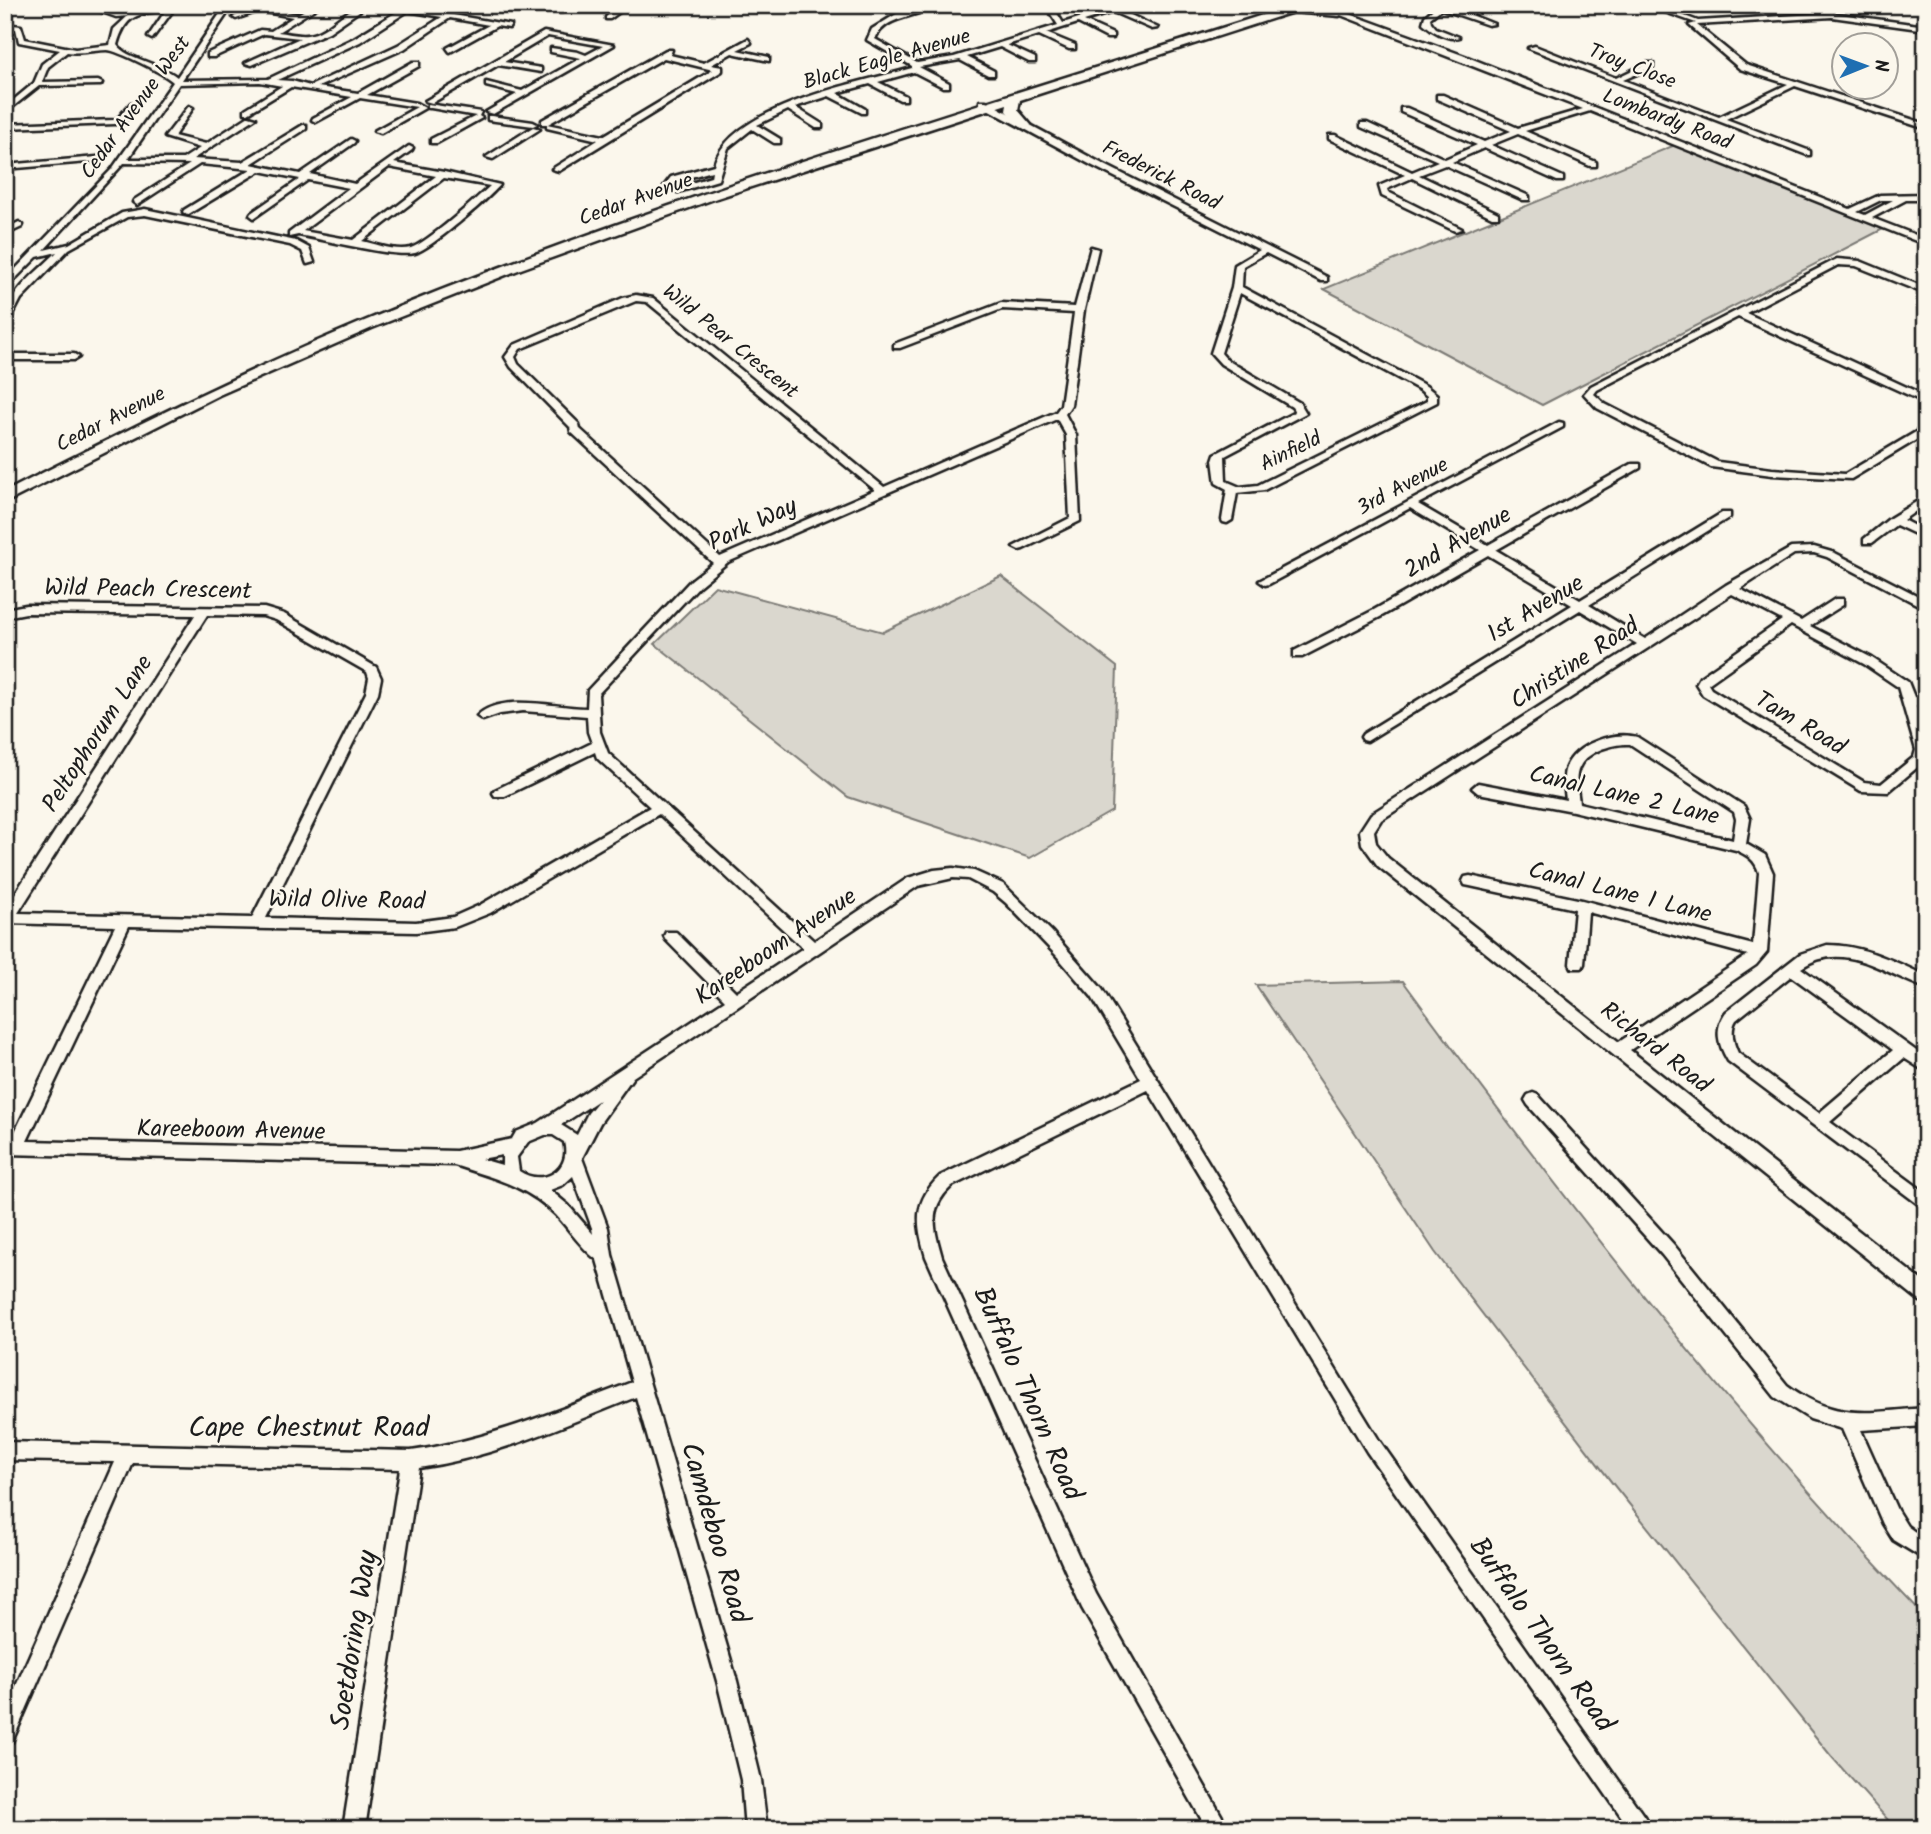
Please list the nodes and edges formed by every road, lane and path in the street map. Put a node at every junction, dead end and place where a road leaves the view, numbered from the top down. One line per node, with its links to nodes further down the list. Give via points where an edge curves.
1 (191, 5): 20 (street)
2 (230, 5): 69 (street, Cedar Avenue West)
3 (270, 5): 24 (street)
4 (318, 5): 28 (street)
5 (365, 5): 46 (street)
6 (381, 5): 21 (street)
7 (568, 5): 26 (street)
8 (626, 5): 32 (street)
9 (916, 5): 30 (street)
10 (931, 5): 30 (street)
11 (1048, 5): 39 (street)
12 (1128, 5): 25 (street, Black Eagle Avenue)
13 (1305, 5): 19 (main road, Cedar Avenue)
14 (1318, 5): 22 (street, Lombardy Road)
15 (1509, 5): 23 (street)
16 (1647, 5): 35 (street)
17 (88, 6): 27 (street, via 112,15)
18 (1442, 6): 34 (street); 47 (street, via 1426,19 1431,27)
19 (1284, 7): 22 (main road); 90 (main road, Cedar Avenue); 94 (main road, Cedar Avenue)
20 (171, 8): 27 (street); 45 (street)
21 (407, 9): 29 (street); 74 (street, via 357,40)
22 (1340, 9): 91 (street, Lombardy Road)
23 (1519, 9)
24 (262, 10): 28 (street); 31 (street)
25 (1115, 10): 33 (street, Black Eagle Avenue); 40 (street)
26 (560, 11)
27 (133, 13): 50 (street, via 118,29)
28 (299, 16): 42 (street)
29 (449, 16): 36 (street); 84 (street, via 394,50)
30 (899, 16): 70 (street, via 873,33 871,40)
31 (236, 18)
32 (608, 18)
33 (1079, 21): 39 (street, Black Eagle Avenue); 44 (street)
34 (1490, 23)
35 (1693, 23): 41 (street, via 1832,15); 82 (street, via 1739,65)
36 (495, 24): 38 (street); 54 (street)
37 (5, 26): 53 (street, via 19,27 20,38 26,42)
38 (509, 26)
39 (1062, 26): 43 (street, Black Eagle Avenue)
40 (1154, 28)
41 (1926, 28)
42 (274, 31): 46 (street); 58 (street)
43 (1040, 33): 49 (street, Black Eagle Avenue); 51 (street)
44 (1110, 36)
45 (152, 37)
46 (307, 37): 65 (street)
47 (1455, 37)
48 (748, 41): 56 (street)
49 (1001, 45): 60 (street, Black Eagle Avenue); 63 (street)
50 (115, 47): 53 (street); 57 (street); 59 (street)
51 (1072, 47)
52 (1532, 48): 75 (street, Troy Close)
53 (65, 50): 80 (street, via 45,66)
54 (450, 50)
55 (554, 50): 61 (street)
56 (731, 51): 62 (street); 67 (street)
57 (139, 53): 59 (street); 69 (street)
58 (211, 55)
59 (128, 57): 69 (street)
60 (961, 57): 70 (street, Black Eagle Avenue); 73 (street)
61 (587, 59): 64 (street, via 610,45 547,34); 85 (street)
62 (766, 59)
63 (1032, 60)
64 (499, 62): 71 (street); 92 (street)
65 (249, 63)
66 (416, 64): 87 (street)
67 (706, 65): 106 (street, via 667,53); 118 (street, via 719,69)
68 (1650, 65): 75 (street)
69 (176, 66): 76 (street, Cedar Avenue West); 76 (street)
70 (915, 67): 77 (street, Black Eagle Avenue); 83 (street)
71 (538, 70)
72 (203, 71): 74 (street)
73 (991, 73)
74 (272, 79): 76 (street); 79 (street)
75 (1617, 80): 104 (street, Troy Close)
76 (178, 82): 128 (street, Cedar Avenue West)
77 (873, 82): 86 (street, Black Eagle Avenue); 89 (street)
78 (98, 83): 80 (street)
79 (292, 83): 84 (street); 87 (street); 123 (street)
80 (37, 84): 99 (street)
81 (489, 84): 85 (street)
82 (1794, 84): 104 (street); 114 (street)
83 (946, 85)
84 (314, 86): 87 (street)
85 (525, 94): 101 (street)
86 (832, 94): 95 (street, Black Eagle Avenue); 100 (street)
87 (361, 95): 92 (street); 105 (street)
88 (1440, 97): 116 (street)
89 (903, 98)
90 (1014, 100): 94 (main road, Cedar Avenue); 108 (main road, via 1012,111)
91 (1578, 103): 97 (street, Lombardy Road); 103 (street, via 1559,111)
92 (424, 104): 102 (street); 115 (street)
93 (134, 105): 107 (street, via 115,122)
94 (986, 105): 108 (street, Frederick Road); 180 (main road, Cedar Avenue, via 684,201 492,271 210,388); 183 (main road, Cedar Avenue, via 713,195 427,301 195,401)
95 (789, 107): 110 (street); 113 (street, Black Eagle Avenue)
96 (189, 108): 123 (street, via 169,137)
97 (1590, 109): 103 (street); 151 (street, Lombardy Road)
98 (1404, 110): 122 (street)
99 (5, 111)
100 (862, 111)
101 (491, 115): 102 (street); 112 (street)
102 (478, 116): 120 (street)
103 (1556, 118): 116 (street)
104 (1720, 119): 125 (street, Troy Close)
105 (316, 120)
106 (548, 124): 112 (street); 118 (street)
107 (5, 125)
108 (1024, 125): 162 (street, Frederick Road)
109 (1364, 125): 129 (street)
110 (819, 126)
111 (303, 127): 134 (street)
112 (534, 127): 126 (street)
113 (753, 127): 121 (street); 137 (street, Black Eagle Avenue, via 726,147)
114 (1926, 127)
115 (378, 131)
116 (1518, 131): 122 (street); 133 (street)
117 (1332, 137): 141 (street)
118 (604, 139): 138 (street)
119 (351, 141): 142 (street)
120 (433, 141)
121 (777, 141)
122 (1484, 145): 129 (street); 143 (street)
123 (207, 147): 130 (street)
124 (409, 148): 132 (street)
125 (1807, 153)
126 (489, 157)
127 (97, 159): 135 (street)
128 (122, 161): 130 (street); 139 (street, Cedar Avenue West)
129 (1445, 161): 141 (street); 147 (street)
130 (182, 162): 131 (street); 139 (street, via 170,168)
131 (200, 162): 134 (street); 148 (street)
132 (386, 164): 140 (street); 144 (street)
133 (1593, 164)
134 (244, 165): 136 (street)
135 (5, 167)
136 (258, 167): 142 (street); 150 (street)
137 (716, 167): 137 (street, Black Eagle Avenue, via 716,176 710,180 678,190 668,186 674,179)
138 (556, 169)
139 (116, 171): 163 (street, Cedar Avenue West)
140 (444, 174): 159 (street); 159 (street, via 496,186 415,250)
141 (1409, 175): 153 (street); 156 (street, via 1382,191)
142 (306, 176): 144 (street); 152 (street)
143 (1560, 178)
144 (355, 187): 159 (street, via 294,233)
145 (1906, 197): 146 (street); 149 (street); 151 (street, via 1875,200); 154 (street)
146 (1926, 197)
147 (1526, 198)
148 (136, 202)
149 (1926, 205)
150 (187, 212)
151 (1850, 212): 154 (street, Lombardy Road)
152 (254, 215)
153 (1495, 215)
154 (1865, 218): 158 (street, Lombardy Road)
155 (19, 225): 157 (street)
156 (1458, 229)
157 (5, 232)
158 (1926, 242)
159 (354, 243)
160 (66, 248): 163 (street); 164 (street, via 125,215 145,212 293,243 306,250); 171 (street, via 17,298)
161 (1094, 249): 169 (street)
162 (1266, 250): 165 (street, Frederick Road); 167 (street, Ainfield, via 1240,264)
163 (35, 256): 166 (street, Cedar Avenue West)
164 (310, 262)
165 (1324, 279)
166 (5, 286)
167 (1237, 288): 181 (street, Ainfield, via 1217,356 1296,405 1301,413 1220,454 1219,478); 181 (street, Ainfield, via 1423,388 1433,399 1422,409 1260,488)
168 (1926, 290): 170 (street, via 1857,263 1838,262)
169 (1079, 310): 172 (street, via 1001,306); 176 (street, via 1066,405)
170 (1740, 314): 175 (street); 178 (street, via 1594,388 1590,398 1706,461 1735,470 1847,477)
171 (5, 320)
172 (897, 346)
173 (5, 357): 174 (street)
174 (74, 357)
175 (1926, 400)
176 (1060, 414): 182 (street, Park Way); 191 (street, via 1071,435 1076,519)
177 (1559, 425): 185 (street, 3rd Avenue)
178 (1926, 429)
179 (1636, 466): 192 (street, 2nd Avenue)
180 (5, 486)
181 (1233, 488): 187 (street)
182 (884, 492): 193 (street, Park Way); 193 (street, Wild Pear Crescent, via 654,303 626,300 524,342 510,357 514,365 575,430)
183 (5, 498)
184 (1926, 499): 188 (street)
185 (1411, 504): 192 (street); 194 (street, 3rd Avenue)
186 (1726, 515): 198 (street, 1st Avenue)
187 (1227, 520)
188 (1895, 520): 189 (street); 190 (street)
189 (1926, 536)
190 (1868, 541)
191 (1019, 547)
192 (1487, 549): 198 (street); 203 (street, 2nd Avenue)
193 (720, 563): 206 (street, Park Way, via 604,678 592,693)
194 (1265, 581)
195 (1730, 588): 197 (street, Christine Road, via 1791,551 1814,550 1843,560); 201 (street, Tam Road); 202 (street, Christine Road)
196 (1839, 602): 201 (street, Tam Road)
197 (1926, 605)
198 (1581, 607): 202 (street); 208 (street, 1st Avenue)
199 (204, 610): 200 (street, Wild Peach Crescent, via 26,609); 219 (street, Peltophorum Lane); 221 (street, Wild Peach Crescent, via 271,613 366,664 374,674 372,693)
200 (5, 613)
201 (1796, 623): 204 (street, Tam Road, via 1897,678); 204 (street, Tam Road, via 1704,680 1707,692 1861,786 1880,790 1920,760 1922,750)
202 (1645, 645): 214 (street, Christine Road, via 1376,817)
203 (1298, 654)
204 (1908, 701): 205 (street)
205 (1926, 702)
206 (591, 712): 207 (street, via 517,705); 209 (street, Park Way)
207 (483, 716)
208 (1367, 737)
209 (597, 746): 211 (street); 213 (street, via 608,762)
210 (1478, 788): 212 (street, Canal Lane 2 Lane)
211 (500, 793)
212 (1573, 806): 215 (street, Canal Lane 2 Lane); 215 (street, via 1575,762 1613,740 1633,740 1739,809 1743,820)
213 (659, 808): 221 (street, Wild Olive Road, via 455,922 416,927); 223 (street)
214 (1367, 831): 229 (street, Richard Road, via 1369,844 1383,862)
215 (1739, 846): 224 (street, Canal Lane 2 Lane, via 1759,856 1766,873)
216 (958, 872): 223 (street, Kareeboom Avenue, via 913,882); 233 (street, Buffalo Thorn Road, via 986,879 1002,889 1076,966)
217 (1470, 881): 218 (street, Canal Lane 1 Lane)
218 (1582, 905): 224 (street, Canal Lane 1 Lane); 225 (street)
219 (6, 918): 220 (street, Wild Olive Road)
220 (124, 921): 221 (street, Wild Olive Road); 238 (street)
221 (257, 923)
222 (671, 936): 228 (street)
223 (814, 949): 228 (street, Kareeboom Avenue)
224 (1760, 951): 229 (street)
225 (1577, 964)
226 (1793, 970): 227 (street, via 1811,955 1842,951); 230 (street); 235 (street, via 1726,1021 1727,1046 1743,1065)
227 (1926, 982)
228 (736, 1000): 232 (street, Kareeboom Avenue)
229 (1620, 1049): 245 (street, Richard Road)
230 (1903, 1050): 231 (street); 235 (street)
231 (1926, 1066)
232 (626, 1076): 236 (street, Kareeboom Avenue); 239 (street, Kareeboom Avenue, via 600,1110)
233 (1151, 1081): 256 (street, Buffalo Thorn Road, via 946,1181 930,1196 924,1220 934,1257 1088,1601); 257 (street, Buffalo Thorn Road, via 1373,1446)
234 (1533, 1100): 248 (street, via 1668,1250 1782,1391 1814,1413)
235 (1820, 1121): 243 (street)
236 (544, 1128): 237 (street); 239 (street, via 571,1138)
237 (514, 1145): 240 (street, Kareeboom Avenue); 241 (street, via 508,1162)
238 (10, 1147): 240 (street, Kareeboom Avenue)
239 (575, 1157): 242 (street, via 572,1167 556,1182); 244 (street, Camdeboo Road, via 600,1228)
240 (456, 1158): 241 (street, Kareeboom Avenue)
241 (511, 1175): 242 (street)
242 (535, 1187): 244 (street, Camdeboo Road)
243 (1926, 1203)
244 (604, 1255): 246 (street, Camdeboo Road)
245 (1926, 1295)
246 (642, 1386): 251 (street, Cape Chestnut Road, via 481,1447 447,1457); 255 (street, Camdeboo Road, via 727,1681 751,1780)
247 (1926, 1417): 248 (street)
248 (1848, 1421): 252 (street, via 1890,1517 1900,1532)
249 (5, 1451): 250 (street, Cape Chestnut Road)
250 (128, 1454): 251 (street, Cape Chestnut Road); 253 (street)
251 (411, 1460): 254 (street, Soetdoring Way)
252 (1926, 1551)
253 (5, 1735)
254 (354, 1829)
255 (756, 1829)
256 (1219, 1829)
257 (1643, 1829)

